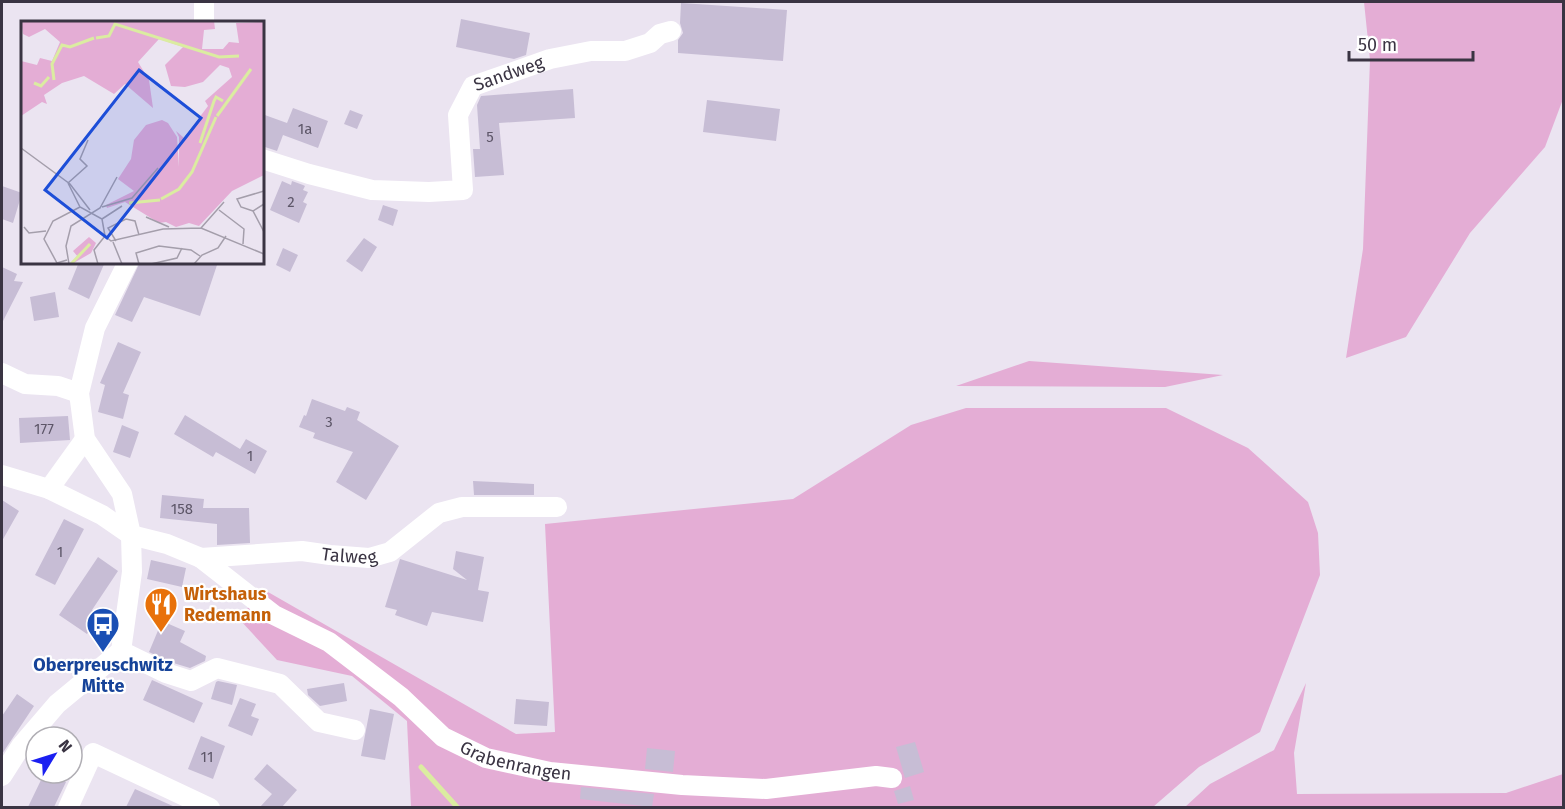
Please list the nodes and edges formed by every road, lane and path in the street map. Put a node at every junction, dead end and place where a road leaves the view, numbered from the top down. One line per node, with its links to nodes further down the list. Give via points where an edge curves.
1 (204, 2): 2 (street)
2 (204, 21)
3 (671, 31): 4 (street, Sandweg, via 625,51 591,51 550,59 473,86 459,115 463,190 372,190)
4 (264, 160)
5 (127, 264): 7 (street, via 95,328)
6 (2, 373): 7 (street, via 25,384 58,386)
7 (79, 393): 8 (street)
8 (86, 439): 10 (street); 12 (street, via 122,494)
9 (2, 475): 10 (street)
10 (50, 489): 12 (street, via 102,515)
11 (557, 507): 13 (street, Talweg, via 462,507 439,513 390,552 369,558 302,550)
12 (131, 535): 13 (street, Talweg); 14 (street, via 132,572)
13 (201, 558): 17 (street, Grabenrangen, via 274,615 329,642 401,697 443,737 486,758 550,772 766,789 876,776)
14 (121, 651): 15 (street, via 191,681 217,668 280,684 319,722); 16 (street, via 57,704 21,746)
15 (356, 730)
16 (2, 776)
17 (892, 778)
18 (68, 807): 19 (street, via 93,753)
19 (210, 807)

